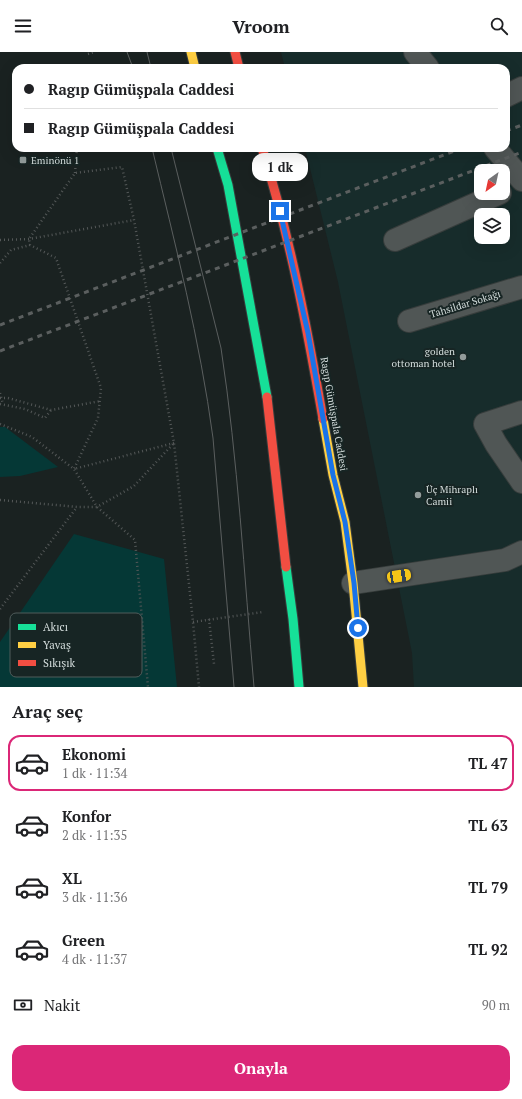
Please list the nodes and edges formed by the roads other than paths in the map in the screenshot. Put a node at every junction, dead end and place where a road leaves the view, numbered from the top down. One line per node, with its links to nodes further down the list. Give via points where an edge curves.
1 (191, 52): 4 (main road)
2 (234, 52): 5 (main road)
3 (415, 52): 6 (street)
4 (194, 64)
5 (238, 64)
6 (425, 64)
7 (522, 88): 8 (street)
8 (510, 94)
9 (218, 152): 23 (main road, via 228,186 268,406 294,619)
10 (263, 152): 22 (main road, Ragıp Gümüşpala Caddesi, via 277,196 308,333 333,475 345,522)
11 (498, 152): 12 (street)
12 (522, 180)
13 (522, 183): 14 (street)
14 (510, 189)
15 (484, 200): 16 (street)
16 (395, 240)
17 (522, 288): 18 (street, Tahsildar Sokağı)
18 (409, 321)
19 (522, 412): 20 (street, via 484,424)
20 (522, 482)
21 (522, 552): 22 (street, via 505,560)
22 (354, 583): 24 (main road, Ragıp Gümüşpala Caddesi)
23 (299, 687)
24 (363, 687)

